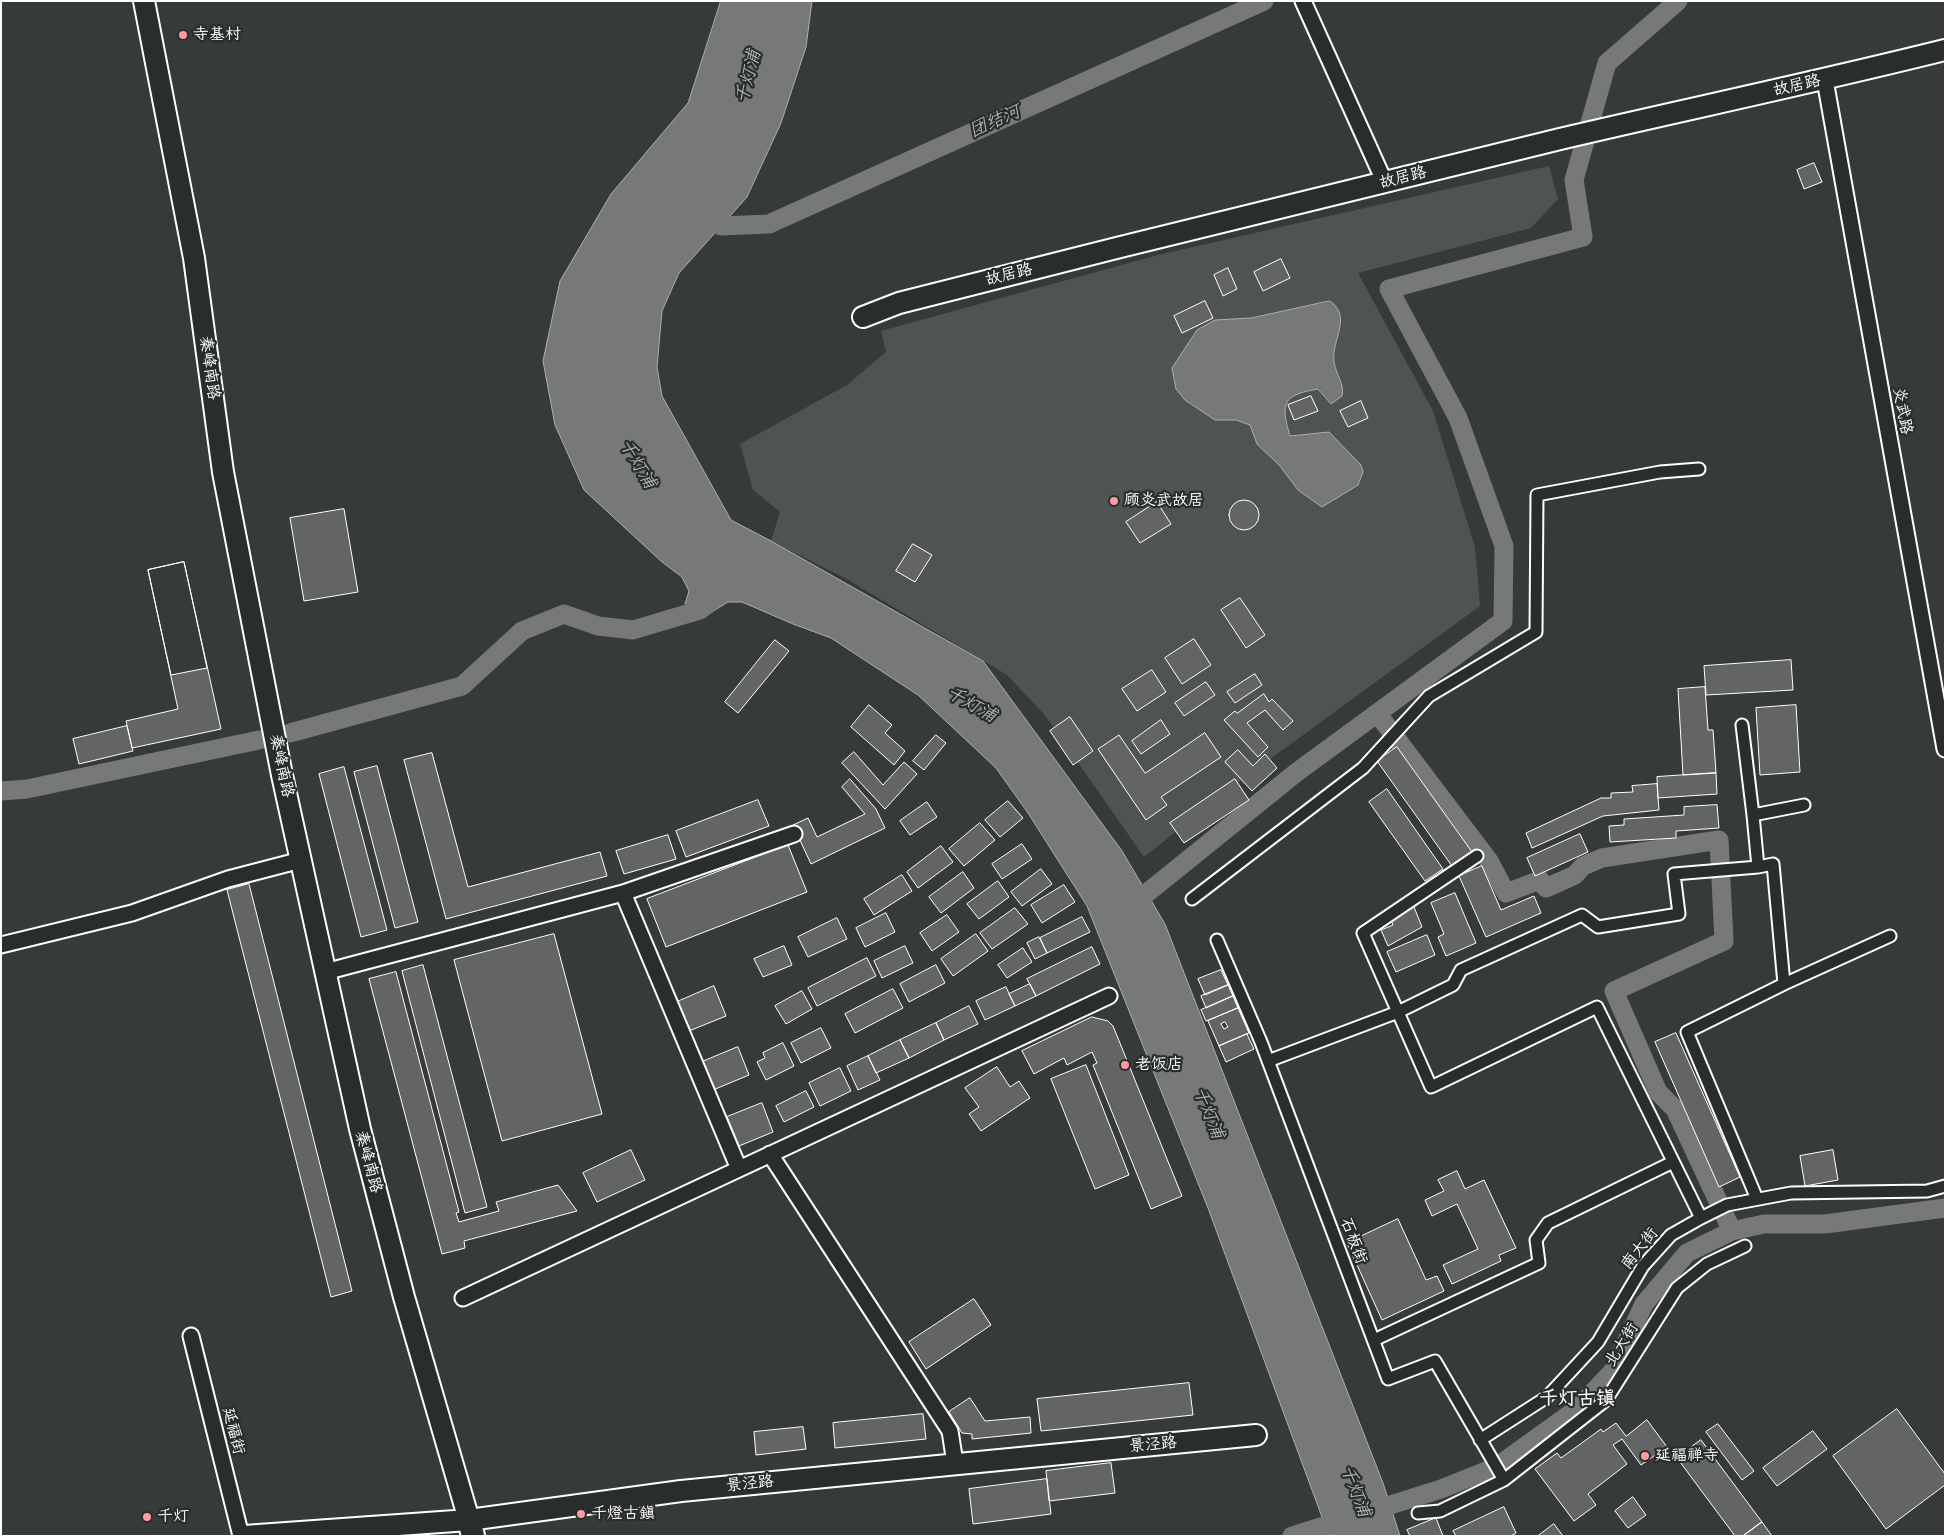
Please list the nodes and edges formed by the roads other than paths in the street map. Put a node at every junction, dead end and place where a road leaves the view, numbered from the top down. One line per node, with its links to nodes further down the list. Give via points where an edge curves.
1 (144, 1): 14 (street, 秦峰南路, via 194,258 223,472)
2 (1303, 1): 5 (street)
3 (1945, 50): 4 (street, 故居路)
4 (1824, 80): 5 (street, 故居路); 9 (street, 炎武路)
5 (1385, 183): 6 (street, 故居路, via 1249,214 899,303)
6 (863, 317)
7 (1699, 469): 17 (street, via 1660,472 1537,495 1536,632 1429,696 1363,768)
8 (1742, 725): 11 (street)
9 (1945, 748)
10 (1804, 805): 11 (street)
11 (1753, 815): 15 (street)
12 (794, 834): 16 (street)
13 (1477, 856): 24 (street, via 1363,933)
14 (301, 860): 20 (street, via 228,879 132,913); 21 (street, 秦峰南路)
15 (1758, 867): 22 (street, via 1773,864); 24 (street, via 1674,874 1679,914 1598,927 1582,915 1462,970 1453,985)
16 (623, 893): 21 (street); 28 (street)
17 (1192, 899)
18 (1890, 936): 22 (street)
19 (1218, 940): 25 (street, 石板街)
20 (1, 945)
21 (326, 972): 41 (street, 秦峰南路, via 360,1129 404,1297)
22 (1784, 984): 30 (street, via 1687,1032)
23 (1109, 996): 26 (street)
24 (1398, 1012): 25 (street); 27 (street, via 1430,1087 1597,1007)
25 (1268, 1061): 35 (street, 石板街)
26 (770, 1154): 28 (street); 38 (street, via 950,1431)
27 (1673, 1162): 31 (street); 35 (street, via 1548,1223 1536,1240 1539,1263)
28 (739, 1169): 33 (street)
29 (1945, 1186): 30 (street, 南大街, via 1927,1190 1791,1193)
30 (1757, 1199): 31 (street, 南大街, via 1727,1205)
31 (1701, 1218): 37 (street, 南大街, via 1672,1235 1643,1266 1598,1342 1547,1397)
32 (1745, 1246): 39 (street, 北大街, via 1707,1264 1682,1283 1606,1400)
33 (463, 1298)
34 (191, 1336): 42 (street, 延福街)
35 (1374, 1340): 37 (street, 石板街, via 1388,1379 1435,1361)
36 (1256, 1435): 38 (street, 景泾路)
37 (1480, 1440): 39 (street, 石板街)
38 (955, 1463): 41 (street, 景泾路, via 681,1491)
39 (1504, 1480): 40 (street, 北大街, via 1440,1511)
40 (1418, 1513)
41 (471, 1528): 42 (street, 景泾路)
42 (243, 1536)

